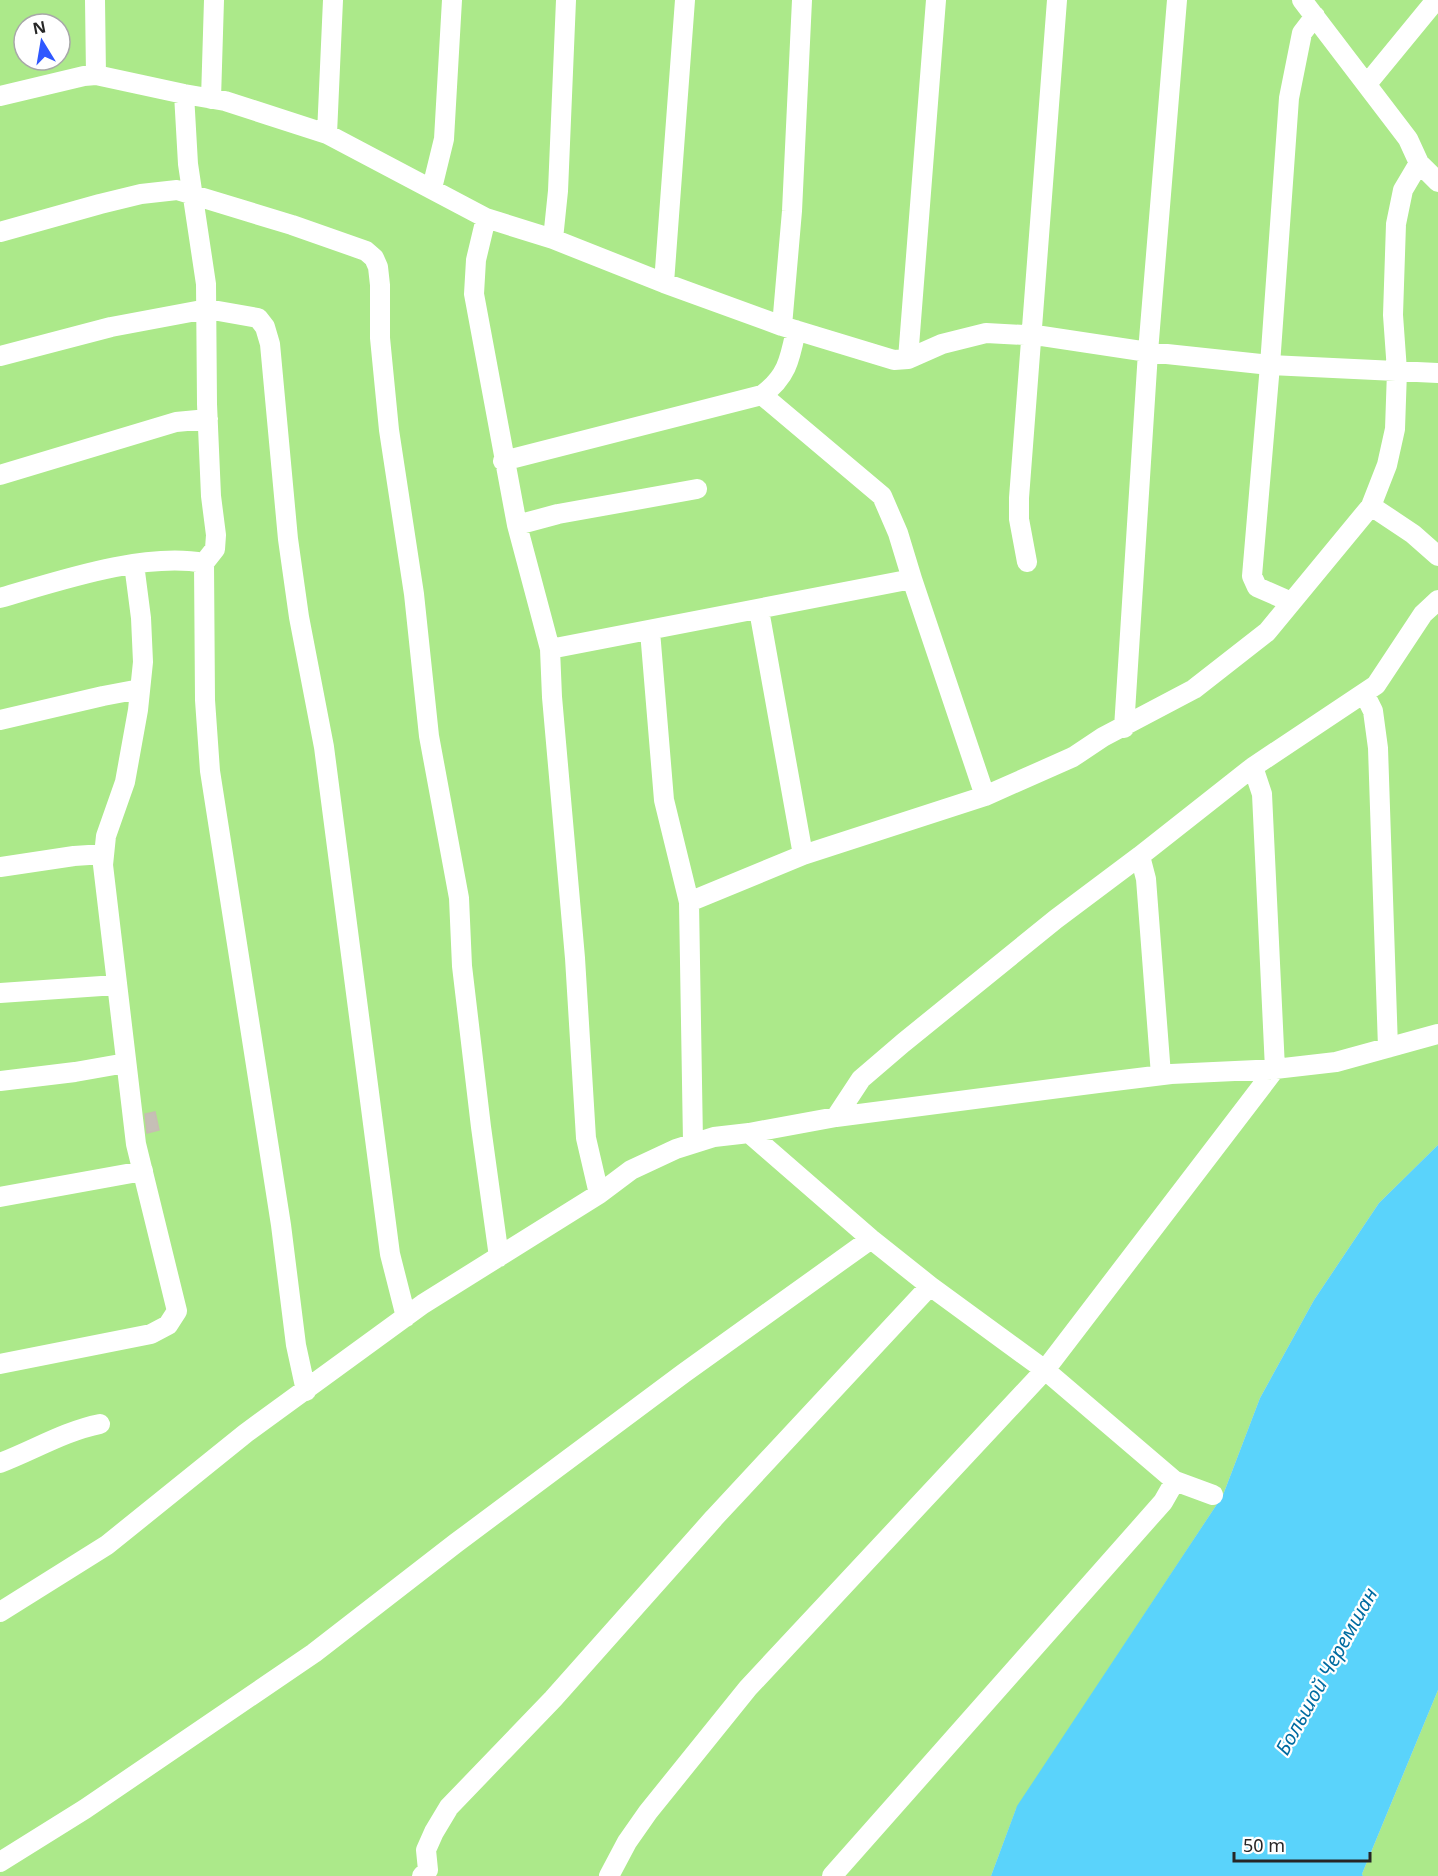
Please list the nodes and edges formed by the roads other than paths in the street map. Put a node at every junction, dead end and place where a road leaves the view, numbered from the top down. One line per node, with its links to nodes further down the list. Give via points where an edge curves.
1 (95, 0): 14 (street)
2 (214, 0): 18 (street)
3 (333, 0): 19 (street)
4 (452, 0): 22 (street, via 444,140)
5 (566, 0): 26 (street)
6 (685, 0): 27 (street)
7 (802, 0): 29 (street)
8 (936, 0): 33 (street)
9 (1057, 0): 30 (street)
10 (1177, 0): 31 (street)
11 (1302, 0): 13 (street)
12 (1436, 0): 15 (street)
13 (1315, 16): 15 (street); 34 (street, via 1302,33 1289,98)
14 (96, 75): 16 (street); 17 (street)
15 (1367, 84): 20 (street, via 1408,139)
16 (184, 94): 18 (street); 23 (street)
17 (0, 96)
18 (211, 99): 19 (street)
19 (327, 134): 22 (street)
20 (1419, 164): 21 (street); 35 (street, via 1403,190 1396,224 1393,315)
21 (1437, 180)
22 (432, 188): 24 (street)
23 (194, 195): 25 (street, via 177,190 141,194); 28 (street); 81 (street, via 366,251 378,267 389,430 414,594 429,736 459,898 462,966)
24 (486, 218): 26 (street); 39 (street, via 476,260 474,294)
25 (0, 232)
26 (553, 239): 27 (street)
27 (664, 283): 29 (street)
28 (207, 309): 32 (street, via 111,327); 38 (street); 83 (street, via 258,318 270,344 298,616 324,747 390,1254)
29 (789, 328): 33 (street, via 894,360); 37 (street, via 791,356 786,371)
30 (1032, 335): 31 (street); 33 (street, via 986,333 942,344); 45 (street, via 1019,498)
31 (1148, 352): 34 (street); 58 (street)
32 (0, 356)
33 (908, 360)
34 (1270, 365): 35 (street); 51 (street, via 1252,576 1257,587)
35 (1397, 371): 36 (street); 42 (street, via 1395,429 1387,465)
36 (1438, 374)
37 (762, 395): 39 (street); 48 (street, via 882,496)
38 (208, 419): 40 (street, via 176,422); 46 (street, via 216,535 214,549)
39 (503, 461): 43 (street)
40 (0, 475)
41 (697, 489): 43 (street)
42 (1371, 506): 44 (street); 51 (street)
43 (517, 525): 54 (street)
44 (1438, 556)
45 (1027, 562)
46 (204, 563): 47 (street, via 185,560); 86 (street, via 210,771)
47 (134, 564): 49 (street); 55 (street, via 141,618)
48 (912, 579): 52 (street); 60 (street)
49 (0, 598)
50 (1438, 600): 56 (street, via 1423,614 1376,685)
51 (1291, 602): 58 (street, via 1266,632 1194,689)
52 (759, 610): 53 (street); 62 (street)
53 (650, 631): 54 (street); 65 (street, via 664,800)
54 (550, 649): 78 (street, via 586,1138)
55 (140, 689): 57 (street); 61 (street, via 124,782)
56 (1364, 693): 59 (street); 69 (street, via 1373,711 1378,748)
57 (0, 720)
58 (1124, 728): 60 (street, via 1073,757)
59 (1253, 767): 63 (street); 71 (street, via 1262,794)
60 (985, 796): 62 (street)
61 (104, 854): 64 (street); 66 (street)
62 (803, 855): 65 (street)
63 (1140, 856): 72 (street, via 1146,879); 74 (street, via 894,1050 861,1080)
64 (0, 867)
65 (689, 902): 76 (street)
66 (116, 985): 67 (street); 70 (street)
67 (0, 993)
68 (1438, 1034): 69 (street)
69 (1388, 1048): 71 (street, via 1336,1062)
70 (126, 1063): 73 (street); 77 (street)
71 (1275, 1069): 72 (street); 85 (street)
72 (1161, 1075): 74 (street)
73 (0, 1081)
74 (836, 1117): 75 (street)
75 (749, 1133): 76 (street); 80 (street)
76 (693, 1142): 78 (street, via 631,1170)
77 (143, 1171): 79 (street); 84 (street, via 177,1311 168,1324 151,1334)
78 (599, 1194): 81 (street)
79 (0, 1197)
80 (871, 1239): 82 (street); 92 (street, via 684,1373 314,1653)
81 (499, 1257): 83 (street)
82 (930, 1286): 85 (street); 93 (street, via 714,1518 553,1699 449,1807 426,1850)
83 (406, 1317): 86 (street)
84 (0, 1364)
85 (1046, 1370): 89 (street); 94 (street, via 748,1688 648,1812)
86 (306, 1391): 91 (street, via 246,1433 107,1545)
87 (100, 1424): 88 (street)
88 (0, 1463)
89 (1175, 1481): 90 (street); 95 (street, via 1163,1502)
90 (1213, 1494)
91 (0, 1612)
92 (0, 1862)
93 (428, 1874)
94 (609, 1876)
95 (832, 1876)

